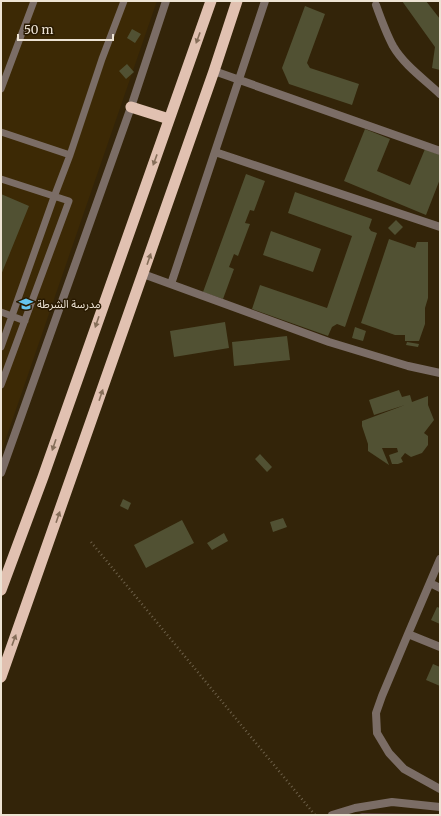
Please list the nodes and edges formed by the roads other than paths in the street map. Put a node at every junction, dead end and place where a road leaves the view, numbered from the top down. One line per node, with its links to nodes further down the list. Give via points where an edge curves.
1 (34, 1): 10 (lane)
2 (124, 1): 17 (lane)
3 (166, 1): 12 (street)
4 (211, 1): 13 (highway, one-way to 13)
5 (237, 1): 8 (highway)
6 (265, 1): 9 (street)
7 (376, 6): 11 (street, via 397,53)
8 (214, 71): 9 (street); 21 (highway, one-way to 8)
9 (239, 79): 15 (street); 16 (street)
10 (1, 90)
11 (440, 94)
12 (131, 107): 13 (highway); 29 (street)
13 (169, 119): 33 (highway, one-way to 33)
14 (1, 132): 17 (lane)
15 (440, 151)
16 (215, 152): 20 (street); 22 (street)
17 (70, 155): 19 (lane)
18 (1, 179): 19 (lane)
19 (54, 197): 24 (lane); 25 (lane, via 69,201)
20 (440, 226)
21 (143, 274): 22 (street); 36 (highway, one-way to 21)
22 (171, 284): 27 (street, via 329,342)
23 (1, 312): 24 (lane)
24 (12, 316): 25 (lane); 26 (lane)
25 (25, 321): 28 (lane)
26 (1, 347)
27 (440, 373)
28 (1, 385)
29 (1, 473)
30 (440, 559): 31 (street)
31 (430, 583): 32 (street); 34 (street)
32 (440, 588)
33 (1, 590)
34 (408, 634): 35 (street); 37 (street, via 376,713 377,733 389,753 404,769)
35 (440, 647)
36 (1, 677)
37 (440, 789)
38 (440, 807): 39 (street, via 392,802 354,808)
39 (332, 815)

